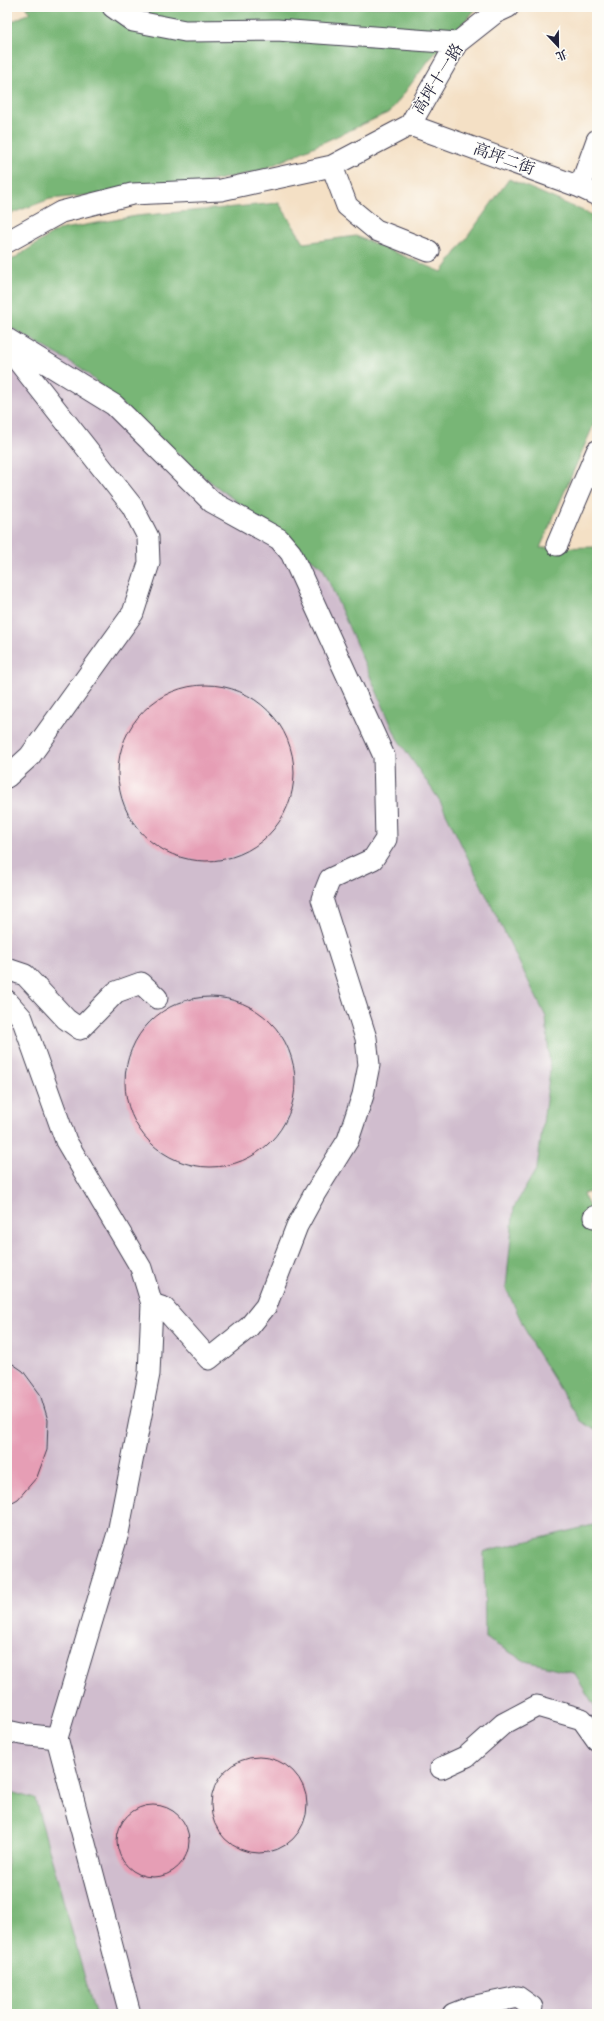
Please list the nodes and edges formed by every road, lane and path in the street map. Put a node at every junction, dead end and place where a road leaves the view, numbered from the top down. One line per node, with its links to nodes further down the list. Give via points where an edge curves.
1 (113, 7): 3 (street, via 133,21 186,31 277,30)
2 (508, 7): 3 (street, 高坪十一路, via 495,13)
3 (457, 43): 4 (street, 高坪十一路)
4 (410, 125): 6 (street); 7 (street, 高坪二街)
5 (597, 140): 7 (street)
6 (332, 166): 8 (street, via 221,190 132,194 62,212); 9 (street, via 347,206 376,230)
7 (588, 191)
8 (7, 242)
9 (429, 251)
10 (7, 339): 18 (street, via 114,405 212,502 279,539 291,553 384,756 386,839 373,859 330,879 322,899 366,1038 369,1066 363,1095 348,1140 297,1226 266,1306 249,1327 209,1359 164,1308)
11 (7, 347): 14 (street, via 132,506 148,537 149,564 133,613 30,756)
12 (596, 455): 13 (street)
13 (556, 545)
14 (7, 777)
15 (7, 969): 16 (street, via 25,975 66,1019 80,1029 116,992 141,983)
16 (157, 998)
17 (7, 1001): 18 (street, via 22,1018 66,1141 141,1268)
18 (152, 1304): 20 (street, via 149,1374 118,1533)
19 (7, 1730): 20 (street)
20 (57, 1738): 24 (street)
21 (597, 1740): 22 (street, via 582,1719 537,1706 503,1724 467,1756)
22 (441, 1768)
23 (529, 2012): 25 (street, via 518,1997 471,2007)
24 (130, 2014)
25 (453, 2014)

